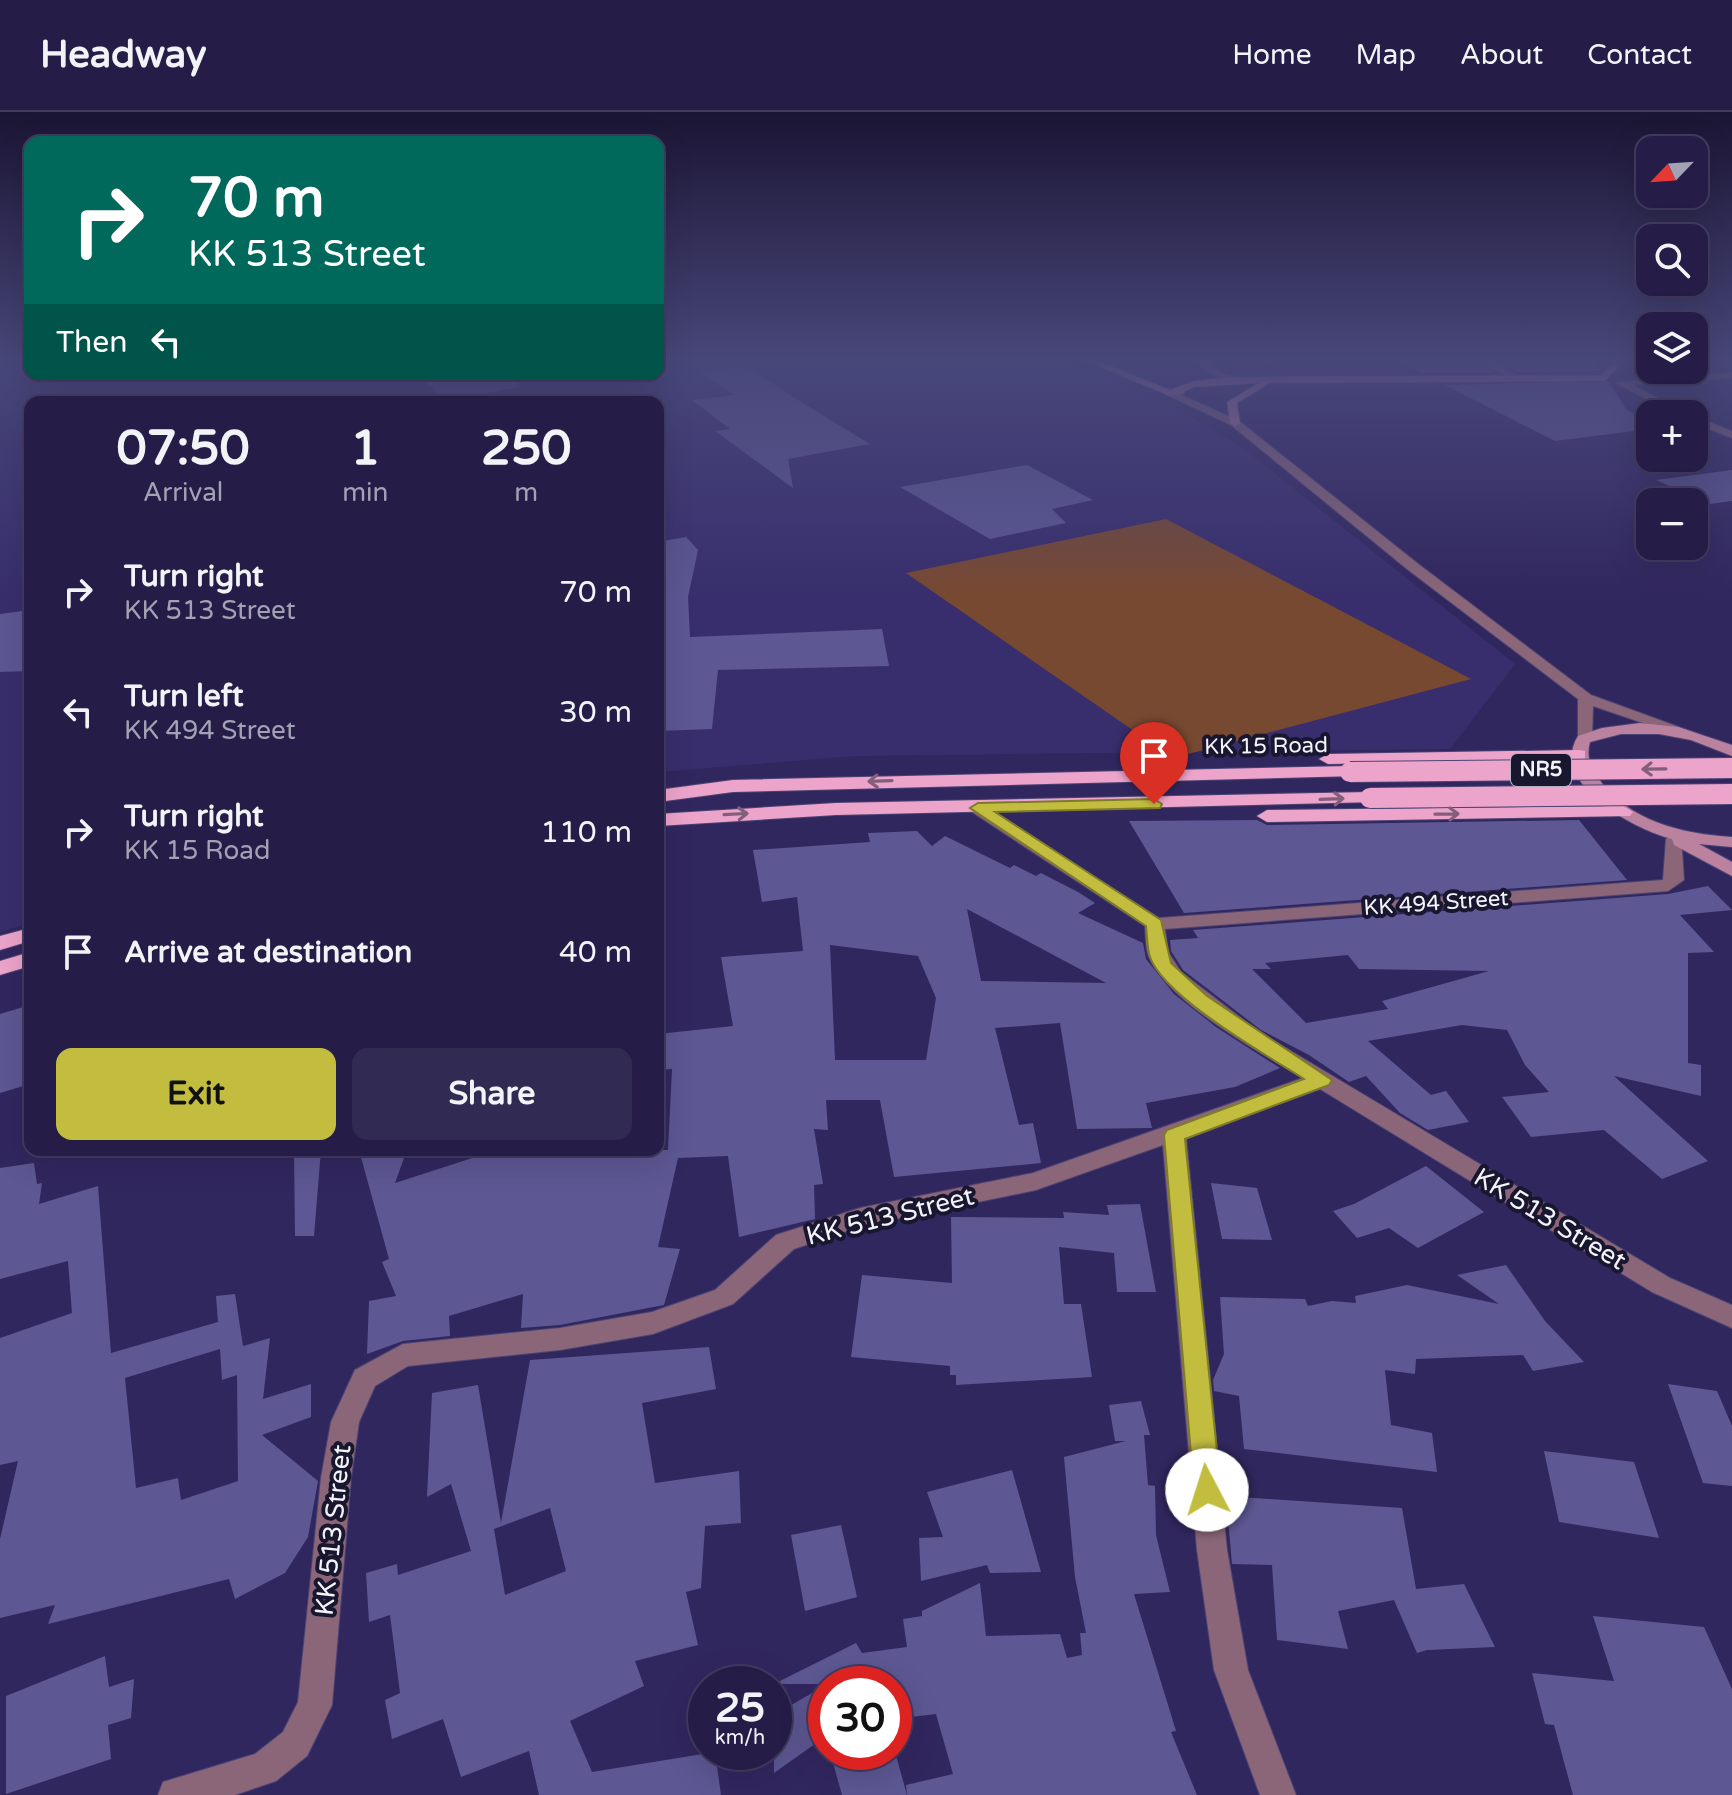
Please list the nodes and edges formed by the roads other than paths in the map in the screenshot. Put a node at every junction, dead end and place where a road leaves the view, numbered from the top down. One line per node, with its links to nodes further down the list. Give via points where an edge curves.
1 (1256, 440): 2 (street)
2 (1586, 698): 3 (street); 4 (street)
3 (1705, 739): 4 (main road, via 1638,728 1598,733); 5 (main road)
4 (1582, 747): 7 (highway, via 1011,764); 11 (main road, via 1583,769 1601,796)
5 (1732, 751)
6 (1732, 768): 7 (highway, KK 15 Road / NR5, one-way to 7, bridge)
7 (915, 780): 9 (highway, KK 15 Road / NR5, one-way to 9, via 733,786)
8 (1732, 794): 10 (highway, NR5, one-way to 8, bridge)
9 (664, 795)
10 (978, 808): 11 (highway, one-way to 11, via 1098,818); 12 (highway, NR5, one-way to 10, via 836,809); 16 (street)
11 (1623, 812): 13 (main road)
12 (664, 820)
13 (1667, 834): 14 (main road); 15 (main road); 16 (street, KK 494 Street, via 1675,880 1659,886)
14 (1732, 842)
15 (1732, 870)
16 (1155, 924): 21 (street, via 1158,956 1200,1000)
17 (24, 936): 18 (highway)
18 (0, 943)
19 (24, 961): 20 (highway)
20 (0, 968)
21 (1321, 1080): 22 (street, KK 513 Street); 23 (street, KK 513 Street, via 1661,1285)
22 (1174, 1135): 24 (street, KK 513 Street, via 1036,1181 860,1217 785,1242 724,1297 653,1323 560,1339 403,1355 365,1378 345,1422 336,1478 315,1705 295,1744 264,1769); 25 (street, via 1212,1550 1228,1655)
23 (1732, 1317)
24 (176, 1795)
25 (1278, 1795)

